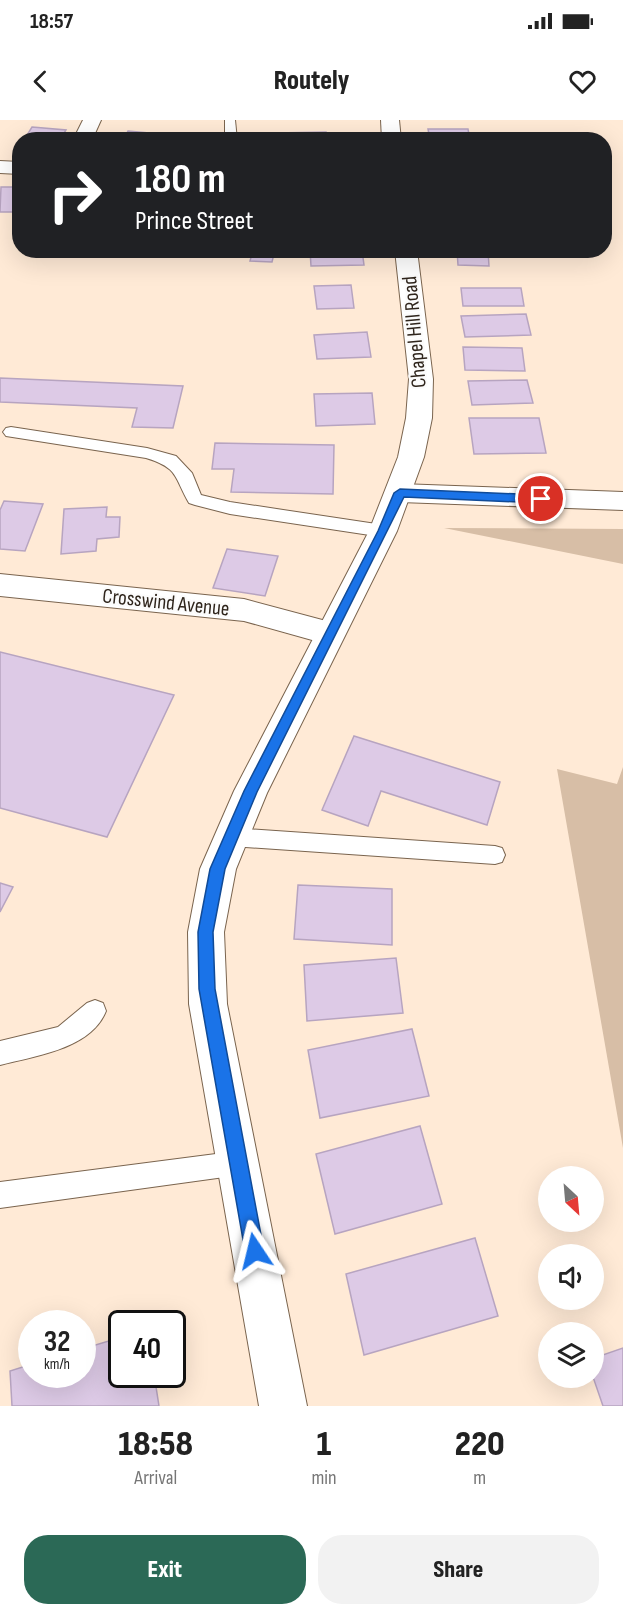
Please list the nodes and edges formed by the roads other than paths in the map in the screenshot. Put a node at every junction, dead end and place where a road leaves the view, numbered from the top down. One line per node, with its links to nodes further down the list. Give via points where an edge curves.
1 (407, 258): 3 (street, Chapel Hill Road, via 422,381 413,445)
2 (11, 432): 5 (lane, via 171,460 186,477 195,500)
3 (400, 493): 4 (street); 5 (street, Chapel Hill Road)
4 (623, 501)
5 (383, 531): 7 (street, Chapel Hill Road)
6 (0, 585): 7 (street, Crosswind Avenue, via 244,610)
7 (330, 633): 8 (street, Chapel Hill Road)
8 (231, 837): 9 (lane); 12 (street, Chapel Hill Road, via 210,901 205,973)
9 (495, 855)
10 (95, 1011): 11 (lane, via 64,1037)
11 (0, 1053)
12 (239, 1162): 13 (lane); 14 (street, Chapel Hill Road)
13 (0, 1195)
14 (283, 1406)

